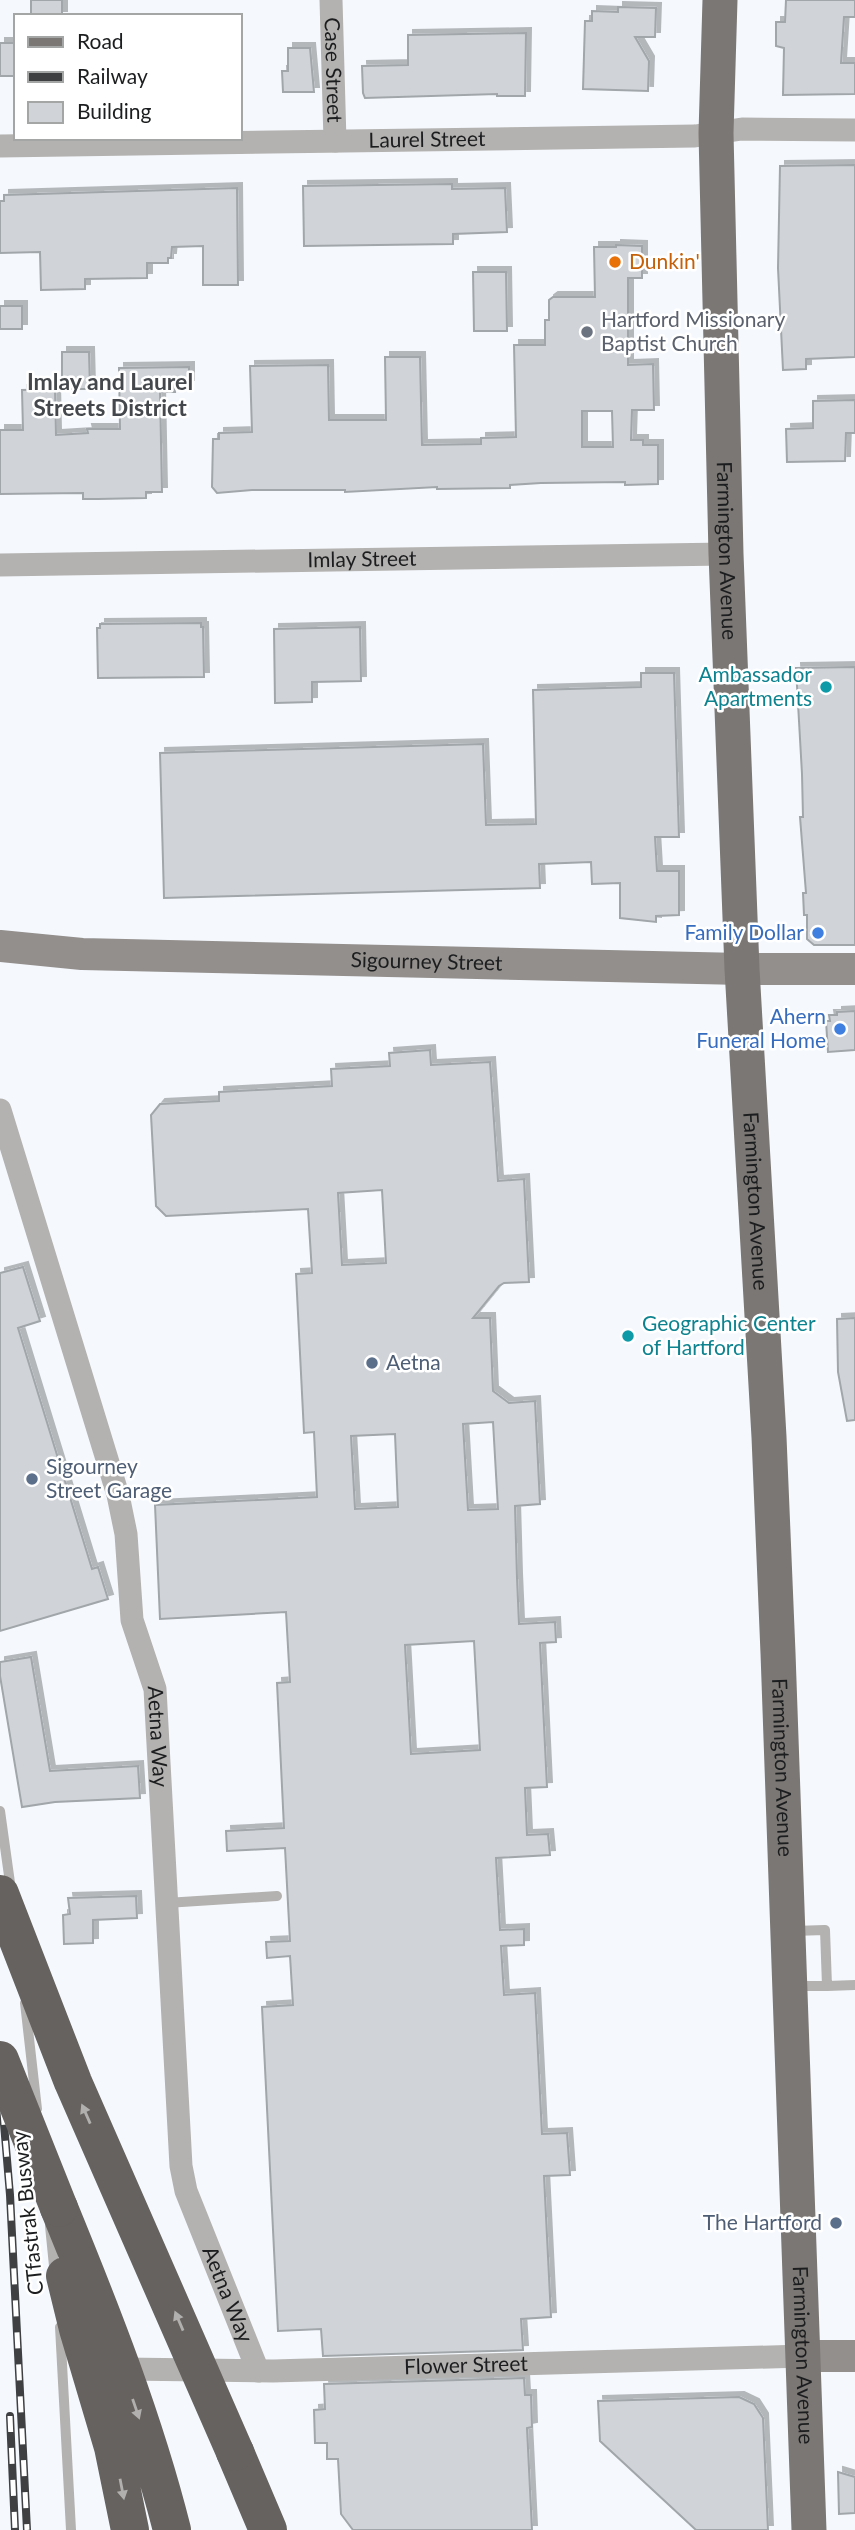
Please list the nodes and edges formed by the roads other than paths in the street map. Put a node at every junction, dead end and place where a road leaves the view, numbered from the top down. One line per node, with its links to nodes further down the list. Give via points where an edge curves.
1 (331, 0): 5 (street, Case Street)
2 (720, 0): 4 (main road, Farmington Avenue)
3 (855, 130): 4 (street, Laurel Street)
4 (716, 133): 5 (street, Laurel Street); 7 (main road, Farmington Avenue)
5 (335, 141): 6 (street, Laurel Street)
6 (0, 146)
7 (726, 554): 8 (street, Imlay Street); 10 (main road, Farmington Avenue)
8 (0, 565)
9 (0, 946): 10 (main road, Sigourney Street, via 82,954)
10 (742, 969): 11 (main road, Sigourney Street); 17 (main road, Farmington Avenue, via 769,1437)
11 (855, 969)
12 (0, 1110): 16 (street, Aetna Way, via 122,1510 132,1620 155,1689)
13 (0, 1811): 18 (lane)
14 (0, 1894): 31 (highway, one-way to 14, bridge, via 73,2082)
15 (278, 1896): 16 (lane)
16 (166, 1903): 30 (street, Aetna Way, via 184,2181)
17 (788, 1931): 20 (main road, Farmington Avenue); 21 (lane, via 825,1930)
18 (23, 1984)
19 (855, 1985): 21 (lane)
20 (790, 1986): 21 (lane); 27 (main road, Farmington Avenue)
21 (827, 1986)
22 (24, 1998): 25 (lane, CTfastrak Busway)
23 (0, 2060): 24 (highway, bridge)
24 (59, 2208): 33 (highway, one-way to 33, via 68,2290 111,2440); 34 (highway, one-way to 34, via 130,2390)
25 (55, 2283)
26 (58, 2311): 32 (lane, CTfastrak Busway)
27 (803, 2356): 28 (main road); 30 (street, Flower Street); 37 (main road, Farmington Avenue)
28 (855, 2356)
29 (126, 2369): 30 (street, Flower Street)
30 (258, 2371)
31 (235, 2452): 35 (highway); 36 (highway)
32 (71, 2530)
33 (130, 2530)
34 (172, 2530)
35 (244, 2530)
36 (268, 2530)
37 (809, 2530)

